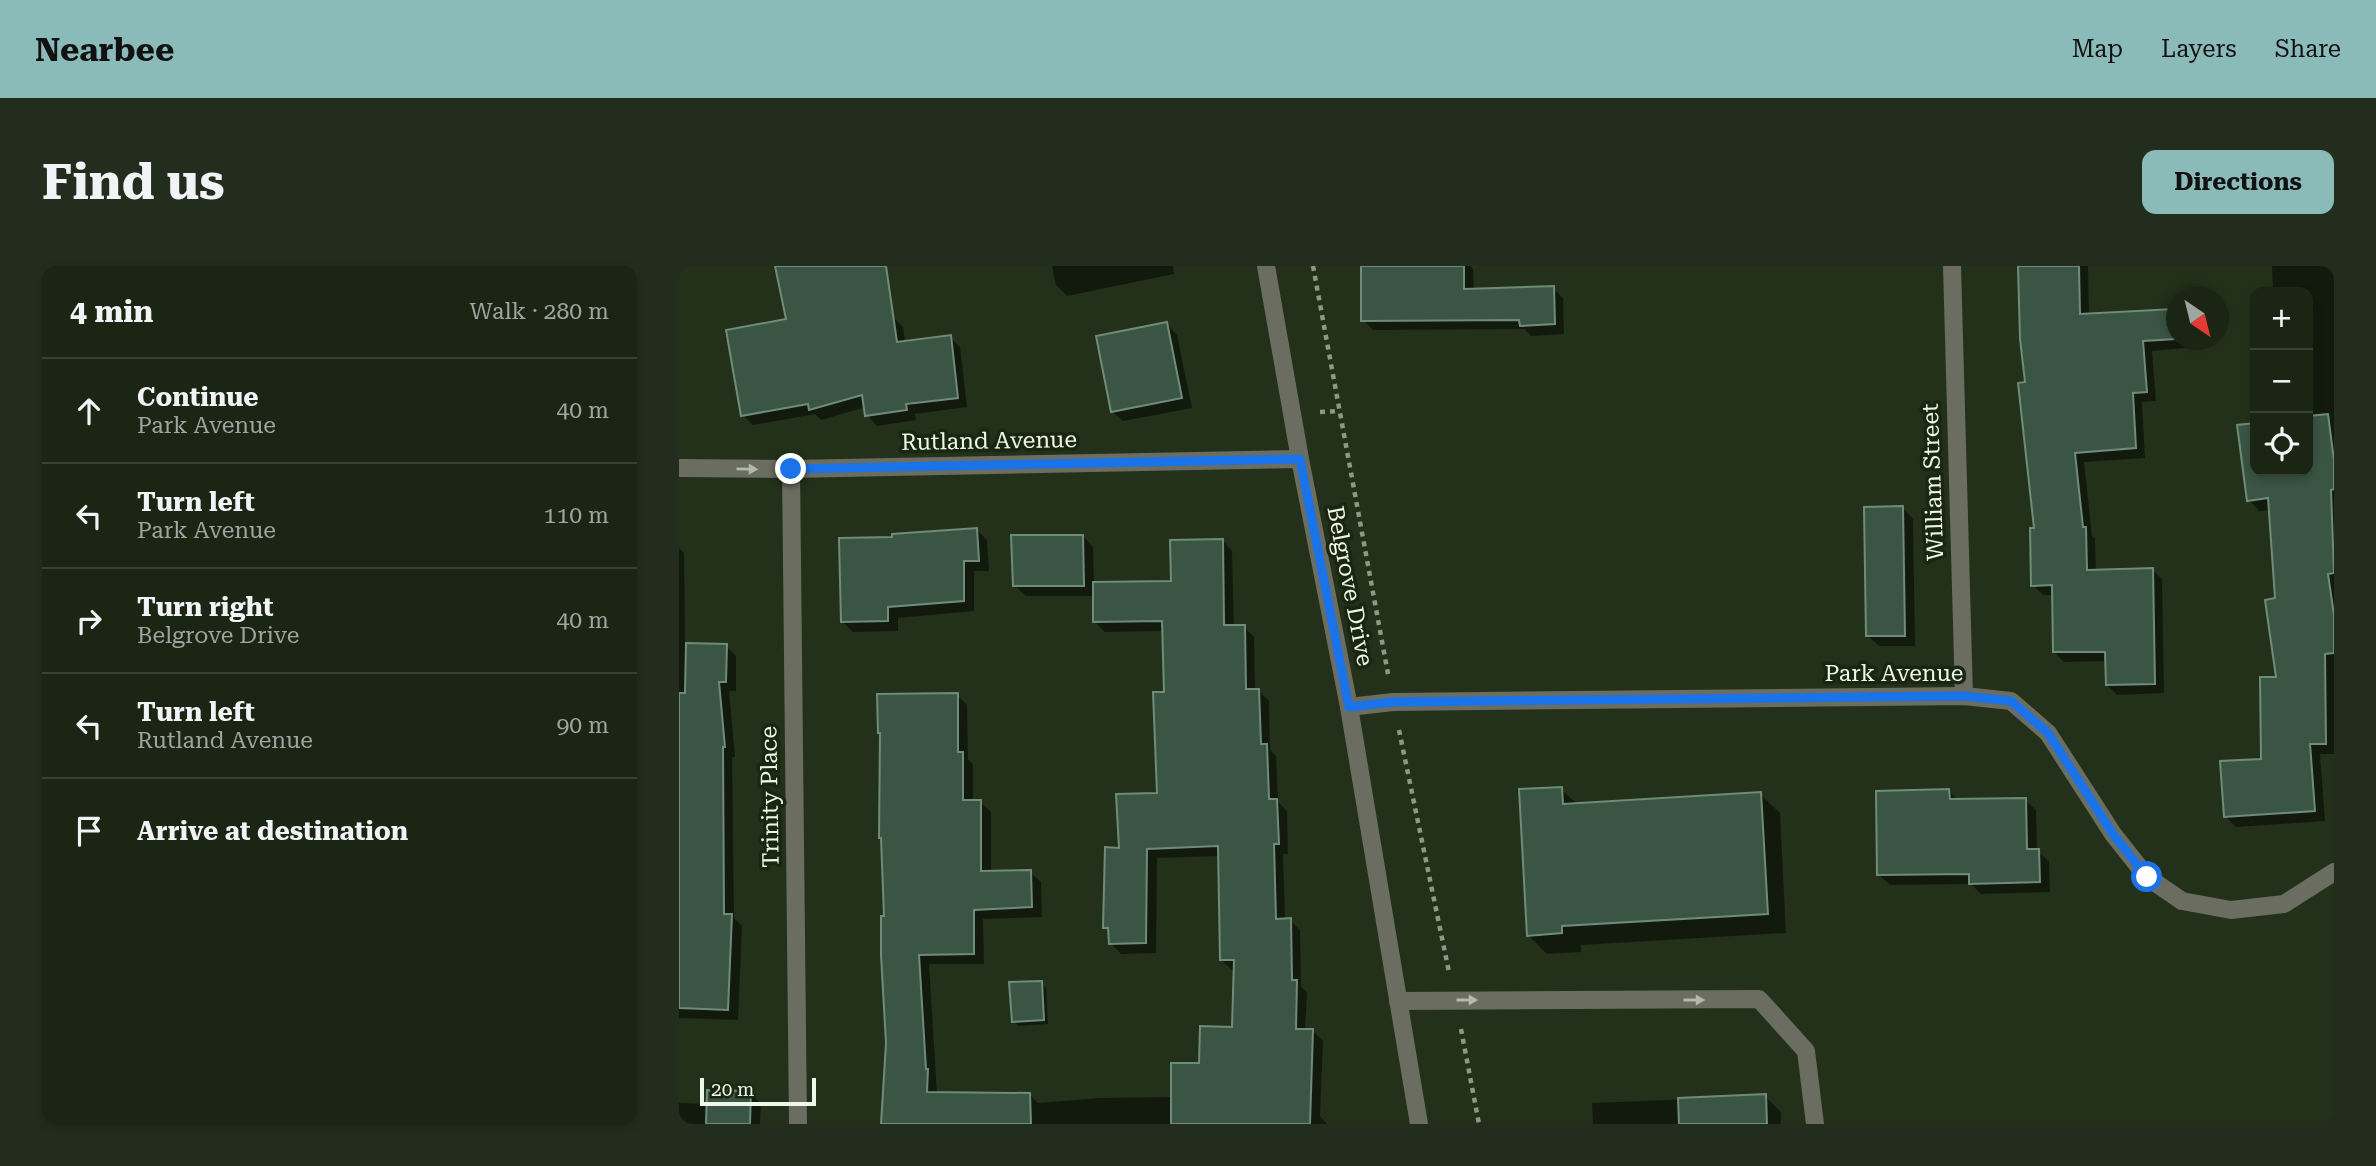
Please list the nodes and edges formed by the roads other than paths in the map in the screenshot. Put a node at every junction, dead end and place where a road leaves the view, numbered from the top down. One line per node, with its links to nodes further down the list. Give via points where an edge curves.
1 (1266, 266): 3 (street, Belgrove Drive)
2 (1952, 266): 6 (street, William Street)
3 (1300, 459): 5 (street, Rutland Avenue); 7 (street, Belgrove Drive)
4 (679, 468): 5 (street, Rutland Avenue, one-way to 5)
5 (791, 469): 10 (street, Trinity Place)
6 (1964, 696): 7 (street, Park Avenue, via 1393,702); 8 (street, Park Avenue, via 2011,701 2048,733 2121,845 2147,877 2182,901 2231,910 2284,904)
7 (1349, 707): 9 (street, Belgrove Drive)
8 (2334, 872)
9 (1398, 1001): 11 (street, Belgrove Drive); 12 (street, one-way to 12, via 1759,999 1806,1051)
10 (799, 1124)
11 (1419, 1124)
12 (1815, 1124)

